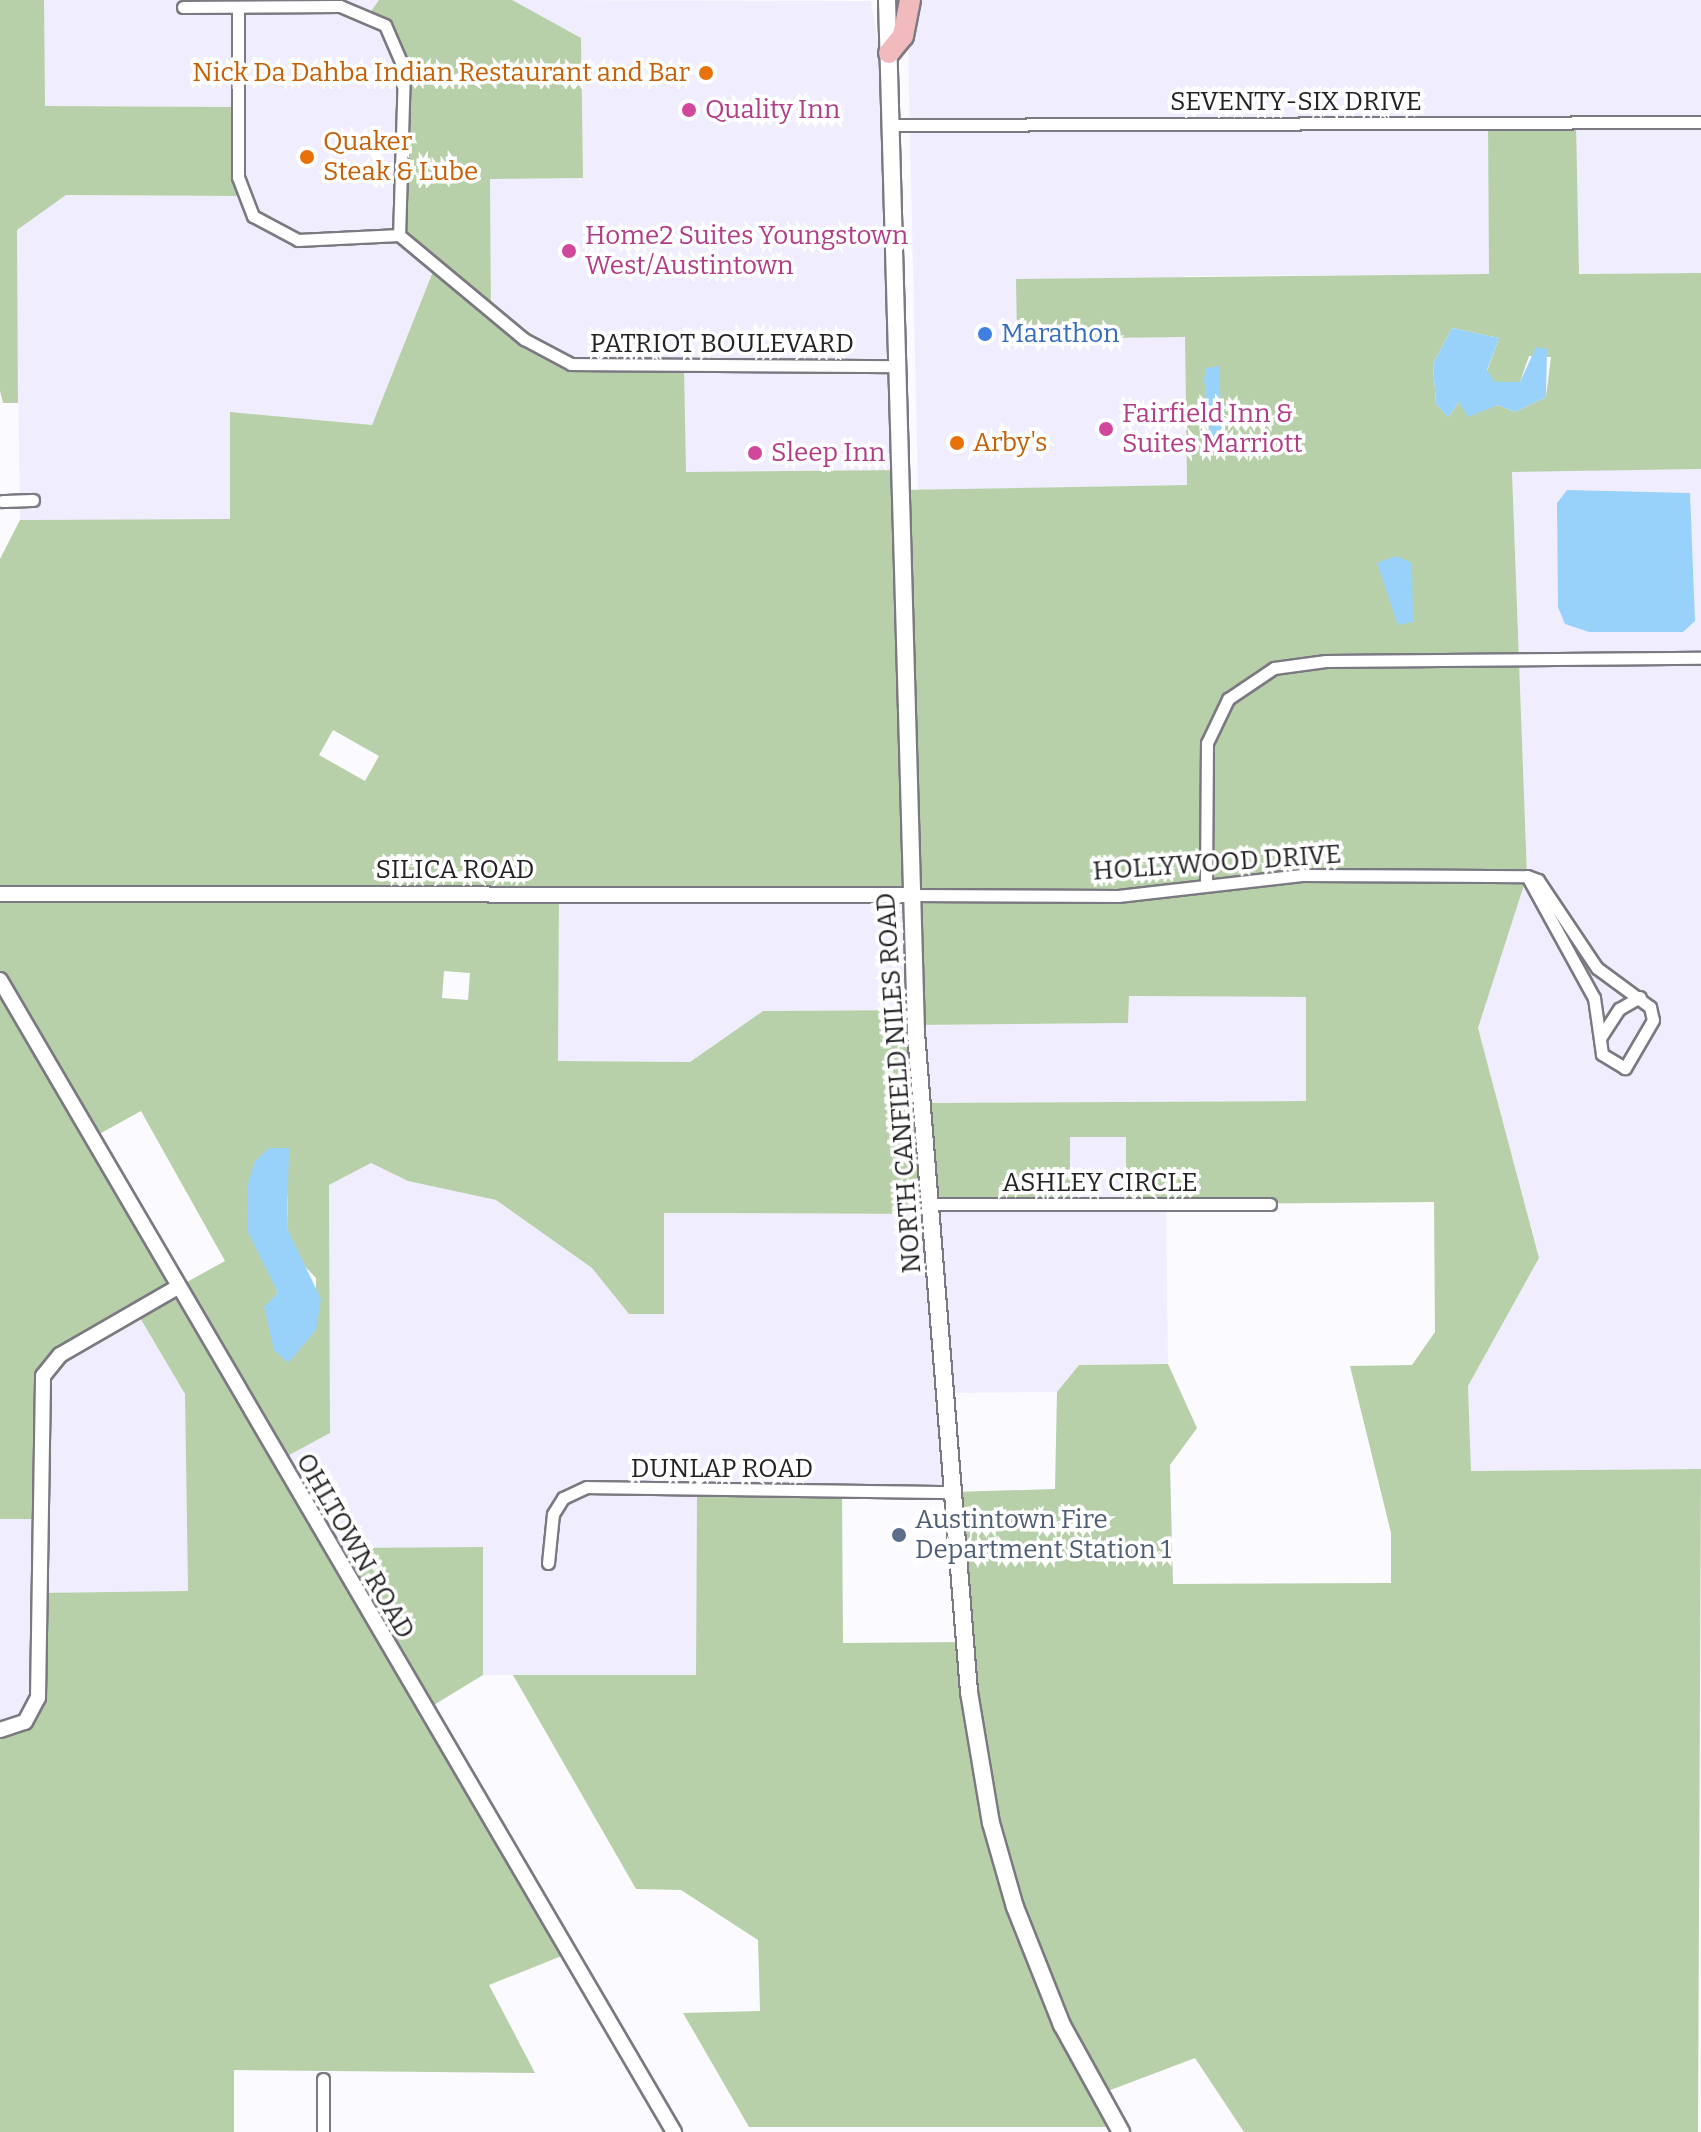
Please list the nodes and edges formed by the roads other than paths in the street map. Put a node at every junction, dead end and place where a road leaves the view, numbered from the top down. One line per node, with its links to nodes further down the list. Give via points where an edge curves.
1 (887, 0): 5 (main road, NORTH CANFIELD NILES ROAD)
2 (910, 0): 5 (highway, via 903,36)
3 (183, 7): 4 (street)
4 (238, 8): 8 (street, via 238,177 253,216 298,240); 8 (street, via 350,7 389,30 404,69)
5 (889, 53): 7 (main road, NORTH CANFIELD NILES ROAD)
6 (1701, 122): 7 (street, SEVENTY-SIX DRIVE)
7 (892, 125): 9 (main road, NORTH CANFIELD NILES ROAD)
8 (399, 235): 9 (street, PATRIOT BOULEVARD, via 524,339 571,364)
9 (897, 366): 16 (main road, NORTH CANFIELD NILES ROAD)
10 (33, 500): 11 (street)
11 (2, 501)
12 (1701, 658): 14 (street, via 1326,661 1274,668 1228,699 1207,743)
13 (1527, 876): 14 (street, HOLLYWOOD DRIVE); 18 (street, via 1538,880 1597,968); 19 (street, via 1594,998)
14 (1206, 884): 16 (street, HOLLYWOOD DRIVE, via 1118,896)
15 (0, 894): 16 (street, SILICA ROAD)
16 (910, 895): 20 (main road, NORTH CANFIELD NILES ROAD)
17 (0, 980): 22 (street, OHLTOWN ROAD)
18 (1640, 997): 19 (street, via 1619,1009); 19 (street, via 1653,1020 1641,1033 1637,1058 1615,1068)
19 (1599, 1041)
20 (930, 1204): 21 (street, ASHLEY CIRCLE); 23 (main road, NORTH CANFIELD NILES ROAD)
21 (1270, 1204)
22 (178, 1287): 25 (street, via 60,1355 43,1376 38,1698 25,1722); 28 (street, OHLTOWN ROAD)
23 (952, 1492): 24 (street, DUNLAP ROAD, via 587,1487 563,1498 553,1514); 29 (main road, NORTH CANFIELD NILES ROAD, via 973,1726 1002,1866 1048,1995)
24 (548, 1563)
25 (0, 1730)
26 (323, 2079): 27 (street)
27 (323, 2132)
28 (674, 2132)
29 (1121, 2132)

